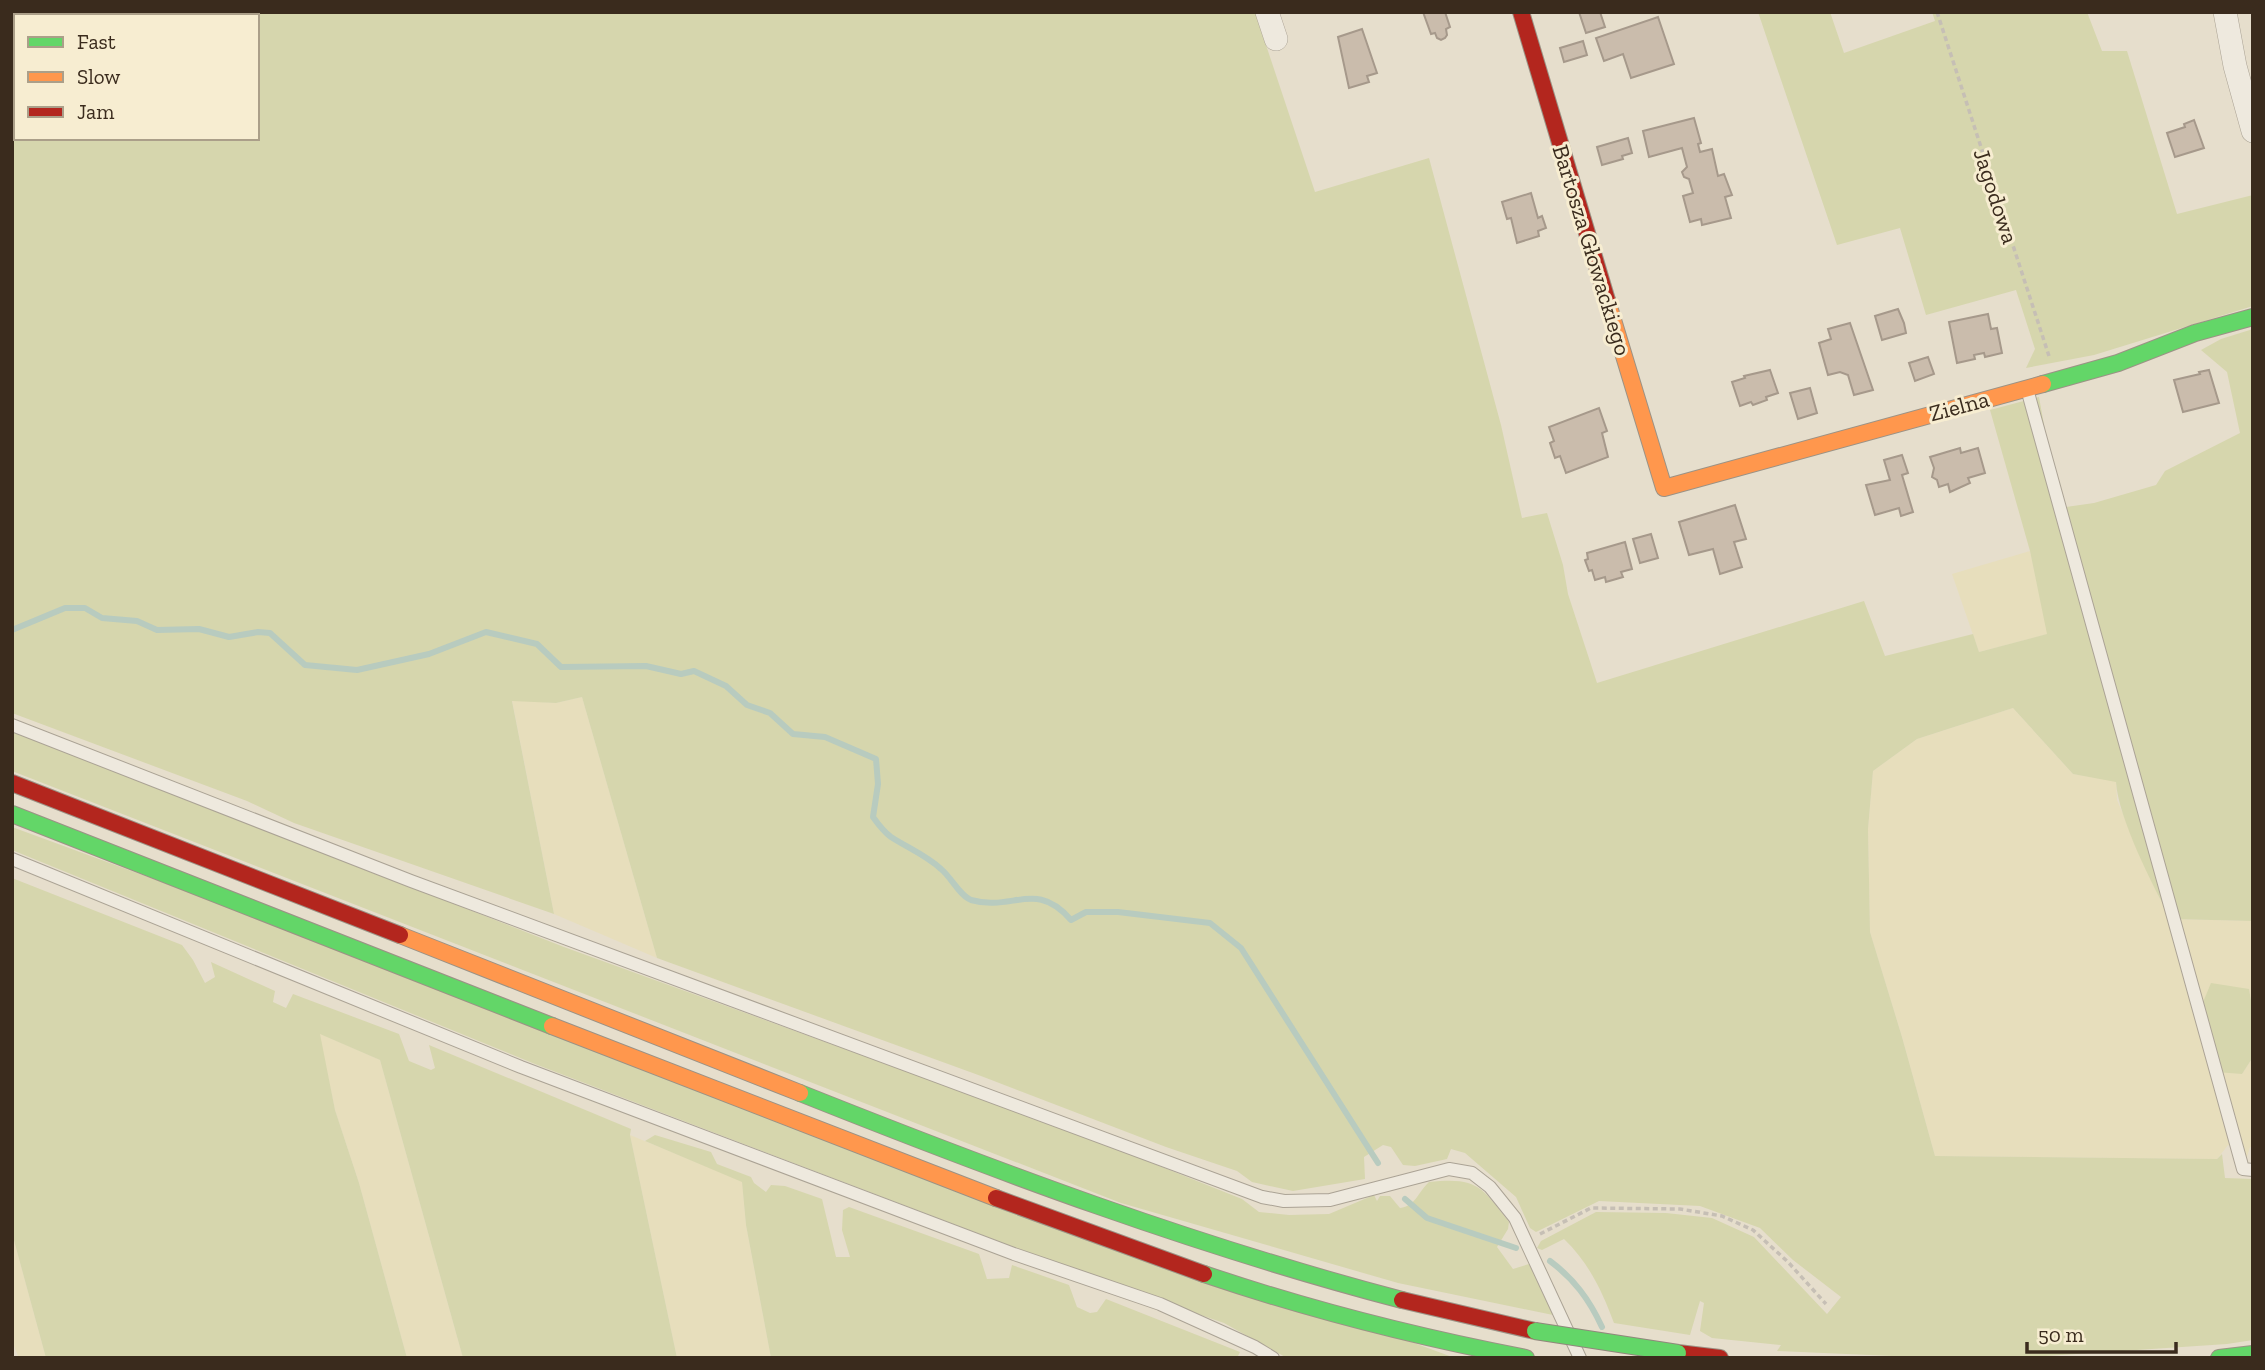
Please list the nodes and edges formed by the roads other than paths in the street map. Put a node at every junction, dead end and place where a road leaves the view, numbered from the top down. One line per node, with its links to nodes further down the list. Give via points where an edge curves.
1 (1267, 12): 5 (street)
2 (1521, 12): 9 (main road, Bartosza Głowackiego)
3 (2225, 12): 4 (street)
4 (2242, 36): 6 (street, via 2235,66)
5 (1276, 39)
6 (2253, 131)
7 (2253, 317): 8 (main road, Zielna)
8 (2027, 388): 9 (main road, Zielna); 14 (lane, via 2243,1169)
9 (1664, 488)
10 (12, 725): 18 (lane, via 411,881 1262,1197 1330,1200 1449,1169 1472,1173 1515,1218)
11 (12, 783): 19 (main road, bridge, via 852,1114 1223,1250 1430,1308 1535,1331)
12 (12, 814): 17 (main road, via 1098,1238 1336,1314)
13 (12, 859): 16 (lane, via 521,1067 1014,1254 1160,1304)
14 (2253, 1170)
15 (2253, 1354): 20 (main road)
16 (1273, 1358)
17 (1526, 1358)
18 (1580, 1358)
19 (1720, 1358)
20 (2219, 1358)

